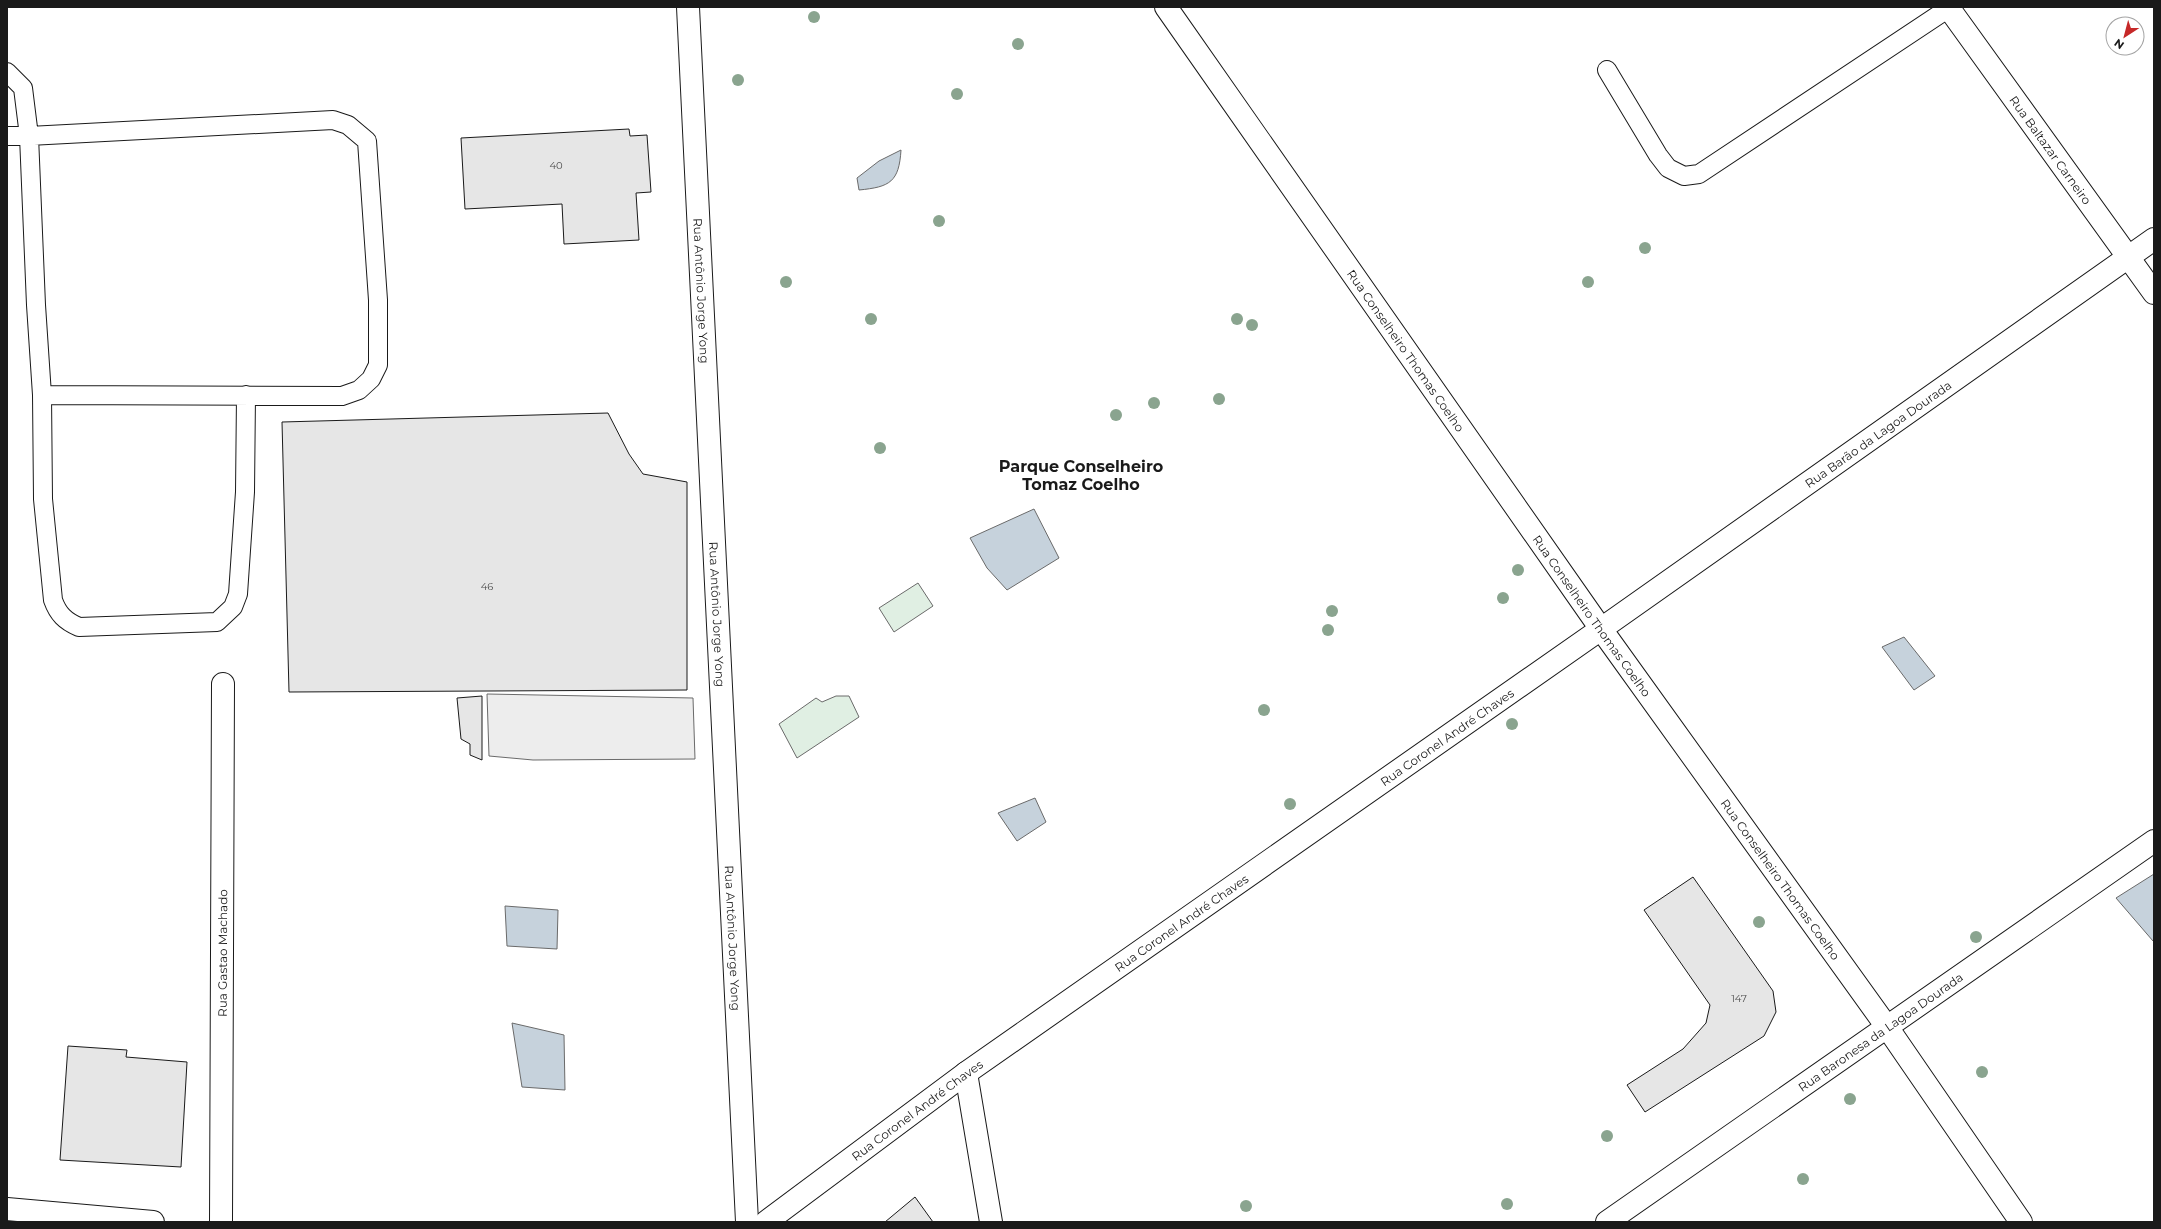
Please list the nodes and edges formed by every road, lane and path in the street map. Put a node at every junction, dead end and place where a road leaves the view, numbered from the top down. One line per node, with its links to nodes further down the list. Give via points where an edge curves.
1 (688, 7): 21 (street, Rua Antônio Jorge Yong)
2 (1166, 7): 13 (street, Rua Conselheiro Thomas Coelho)
3 (1948, 8): 4 (lane, via 1699,174 1684,176 1668,168); 9 (street, Rua Baltazar Carneiro)
4 (1607, 70)
5 (7, 72): 7 (lane, via 23,88)
6 (7, 136): 7 (lane)
7 (29, 136): 11 (lane); 12 (lane, via 333,120 348,125 367,141 378,300 378,365 371,379 359,390 342,396)
8 (2154, 239): 9 (street, Rua Barão da Lagoa Dourada)
9 (2129, 257): 10 (street, Rua Baltazar Carneiro); 13 (street, Rua Barão da Lagoa Dourada)
10 (2154, 293)
11 (42, 395): 12 (lane); 12 (lane, via 43,499 53,600 57,612 68,622 79,627 217,622 233,608 238,594)
12 (246, 395)
13 (1601, 629): 16 (street, Rua Conselheiro Thomas Coelho); 17 (street, Rua Coronel André Chaves)
14 (223, 684): 20 (street, Rua Gastao Machado)
15 (2154, 841): 16 (street, Rua Baronesa da Lagoa Dourada)
16 (1887, 1027): 24 (street, Rua Baronesa da Lagoa Dourada); 25 (street, Rua Conselheiro Thomas Coelho)
17 (966, 1073): 22 (street, Rua Coronel André Chaves); 23 (street)
18 (7, 1209): 19 (street)
19 (153, 1222)
20 (222, 1222)
21 (747, 1222)
22 (766, 1222)
23 (991, 1222)
24 (1606, 1222)
25 (2021, 1222)

